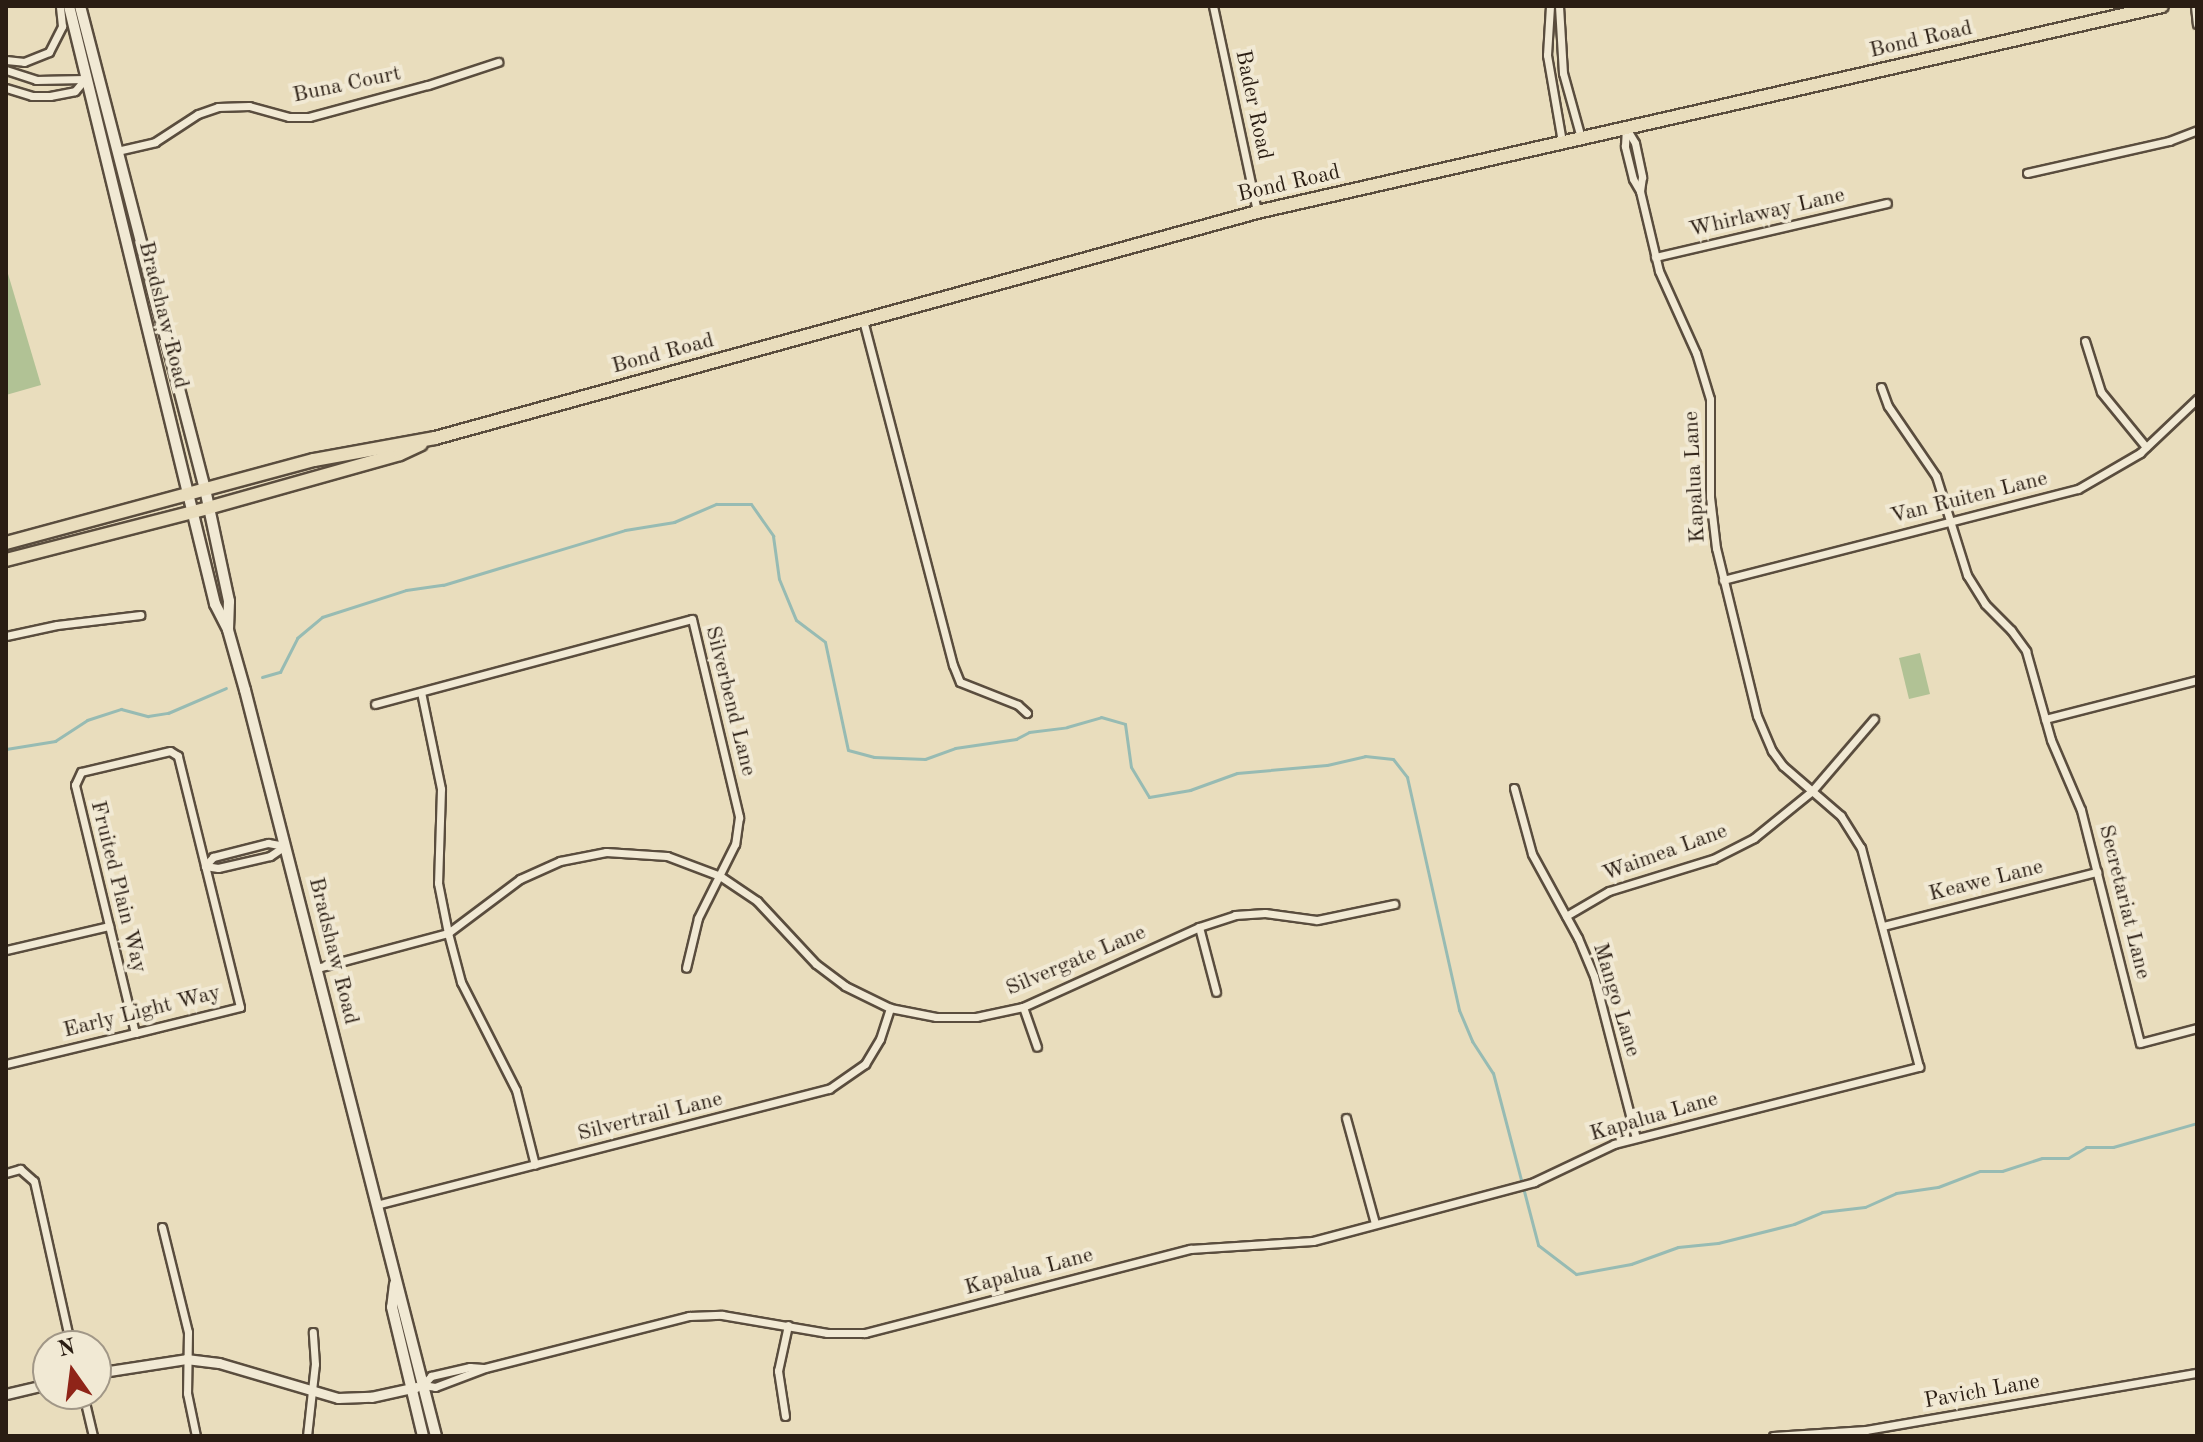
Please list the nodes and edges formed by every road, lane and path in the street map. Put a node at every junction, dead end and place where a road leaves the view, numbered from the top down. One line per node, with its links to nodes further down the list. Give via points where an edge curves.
1 (60, 6): 10 (street, via 62,26 49,52 24,62)
2 (69, 6): 14 (main road, Bradshaw Road)
3 (80, 6): 13 (main road, Bradshaw Road)
4 (1213, 6): 23 (street, Bader Road)
5 (1550, 6): 19 (street, via 1547,55)
6 (1559, 6): 18 (street, via 1563,73)
7 (2162, 6): 16 (main road, Bond Road)
8 (2195, 6): 9 (street)
9 (2197, 24)
10 (6, 60)
11 (498, 62): 20 (street, Buna Court, via 309,117 249,106 218,107 155,142)
12 (6, 70): 14 (street, via 36,80)
13 (97, 77): 14 (main road); 20 (main road, Bradshaw Road)
14 (85, 79): 15 (street, via 75,91 50,96); 34 (main road, Bradshaw Road)
15 (6, 88)
16 (1626, 128): 18 (main road, Bond Road); 24 (street, Kapalua Lane, via 1625,146)
17 (2197, 130): 21 (street)
18 (1581, 138): 19 (main road, Bond Road)
19 (1562, 142): 23 (main road, Bond Road)
20 (117, 151): 33 (main road, Bradshaw Road)
21 (2027, 173)
22 (1887, 203): 24 (street, Whirlaway Lane)
23 (1257, 212): 25 (main road, Bond Road)
24 (1655, 257): 40 (street, Kapalua Lane, via 1710,399 1711,517)
25 (863, 320): 29 (main road, Bond Road); 47 (street, via 960,682)
26 (2085, 341): 30 (street, via 2101,392)
27 (1881, 387): 37 (street, Secretariat Lane, via 1895,419 1929,463)
28 (2197, 399): 30 (street, Van Ruiten Lane)
29 (435, 438): 31 (main road, Bond Road); 32 (main road, Bond Road, via 400,454)
30 (2146, 447): 37 (street, Van Ruiten Lane, via 2078,489)
31 (365, 449): 32 (main road, via 359,459 323,469); 33 (main road, Bond Road)
32 (299, 483): 35 (main road, Bond Road)
33 (205, 489): 34 (main road, Bond Road); 35 (main road, Bradshaw Road)
34 (187, 494): 36 (main road, Bradshaw Road); 38 (main road, Bond Road)
35 (208, 508): 36 (main road, Bond Road); 42 (main road, Bradshaw Road, via 229,601)
36 (192, 512): 39 (main road, Bond Road); 42 (main road, Bradshaw Road, via 215,604)
37 (1951, 521): 40 (street, Van Ruiten Lane); 49 (street, Secretariat Lane, via 1977,593 2026,651)
38 (6, 543)
39 (6, 560)
40 (1723, 580): 51 (street, Kapalua Lane, via 1763,734 1783,766)
41 (140, 615): 43 (street)
42 (228, 630): 52 (main road, Bradshaw Road)
43 (6, 636)
44 (2197, 680): 49 (street)
45 (421, 692): 46 (street, Silverbend Lane); 55 (street, Silverbend Lane, via 692,619 737,805 735,844); 61 (street, via 440,777 438,883)
46 (375, 704)
47 (1027, 713)
48 (1874, 719): 51 (street, Waimea Lane)
49 (2045, 719): 54 (street, Secretariat Lane, via 2081,810)
50 (1514, 788): 57 (street, Mango Lane, via 1532,854)
51 (1812, 791): 57 (street, Waimea Lane, via 1778,823 1730,852 1609,891); 59 (street, Kapalua Lane, via 1853,831)
52 (285, 846): 53 (street, via 270,856); 53 (street, via 268,843 213,857); 63 (main road, Bradshaw Road)
53 (205, 866): 58 (street, Fruited Plain Way, via 178,756 170,751 81,772 75,785); 69 (street, Early Light Way, via 240,1007)
54 (2097, 872): 59 (street, Keawe Lane); 68 (street, Secretariat Lane, via 2140,1043)
55 (720, 876): 61 (street, Silvergate Lane, via 649,853 584,855 520,879); 64 (street, via 695,927); 67 (street, Silvergate Lane, via 757,901 830,976)
56 (1394, 904): 60 (street, Silvergate Lane, via 1317,920 1250,913)
57 (1566, 916): 73 (street, Mango Lane, via 1594,976)
58 (109, 926): 62 (street); 69 (street, Fruited Plain Way)
59 (1883, 926): 73 (street, Kapalua Lane, via 1919,1067)
60 (1199, 927): 65 (street); 66 (street, Silvergate Lane)
61 (448, 933): 63 (street, Silvergate Lane); 74 (street, via 461,982 512,1080)
62 (6, 950)
63 (317, 968): 76 (main road, Bradshaw Road)
64 (686, 968)
65 (1216, 992)
66 (1023, 1007): 67 (street, Silvergate Lane, via 954,1018); 70 (street)
67 (890, 1008): 74 (street, Silvertrail Lane, via 865,1064 829,1089)
68 (2197, 1028)
69 (135, 1033): 71 (street, Early Light Way)
70 (1037, 1047)
71 (6, 1064)
72 (1346, 1118): 77 (street)
73 (1636, 1138): 77 (street, Kapalua Lane, via 1599,1149 1534,1182)
74 (535, 1165): 76 (street, Silvertrail Lane)
75 (6, 1173): 81 (street, via 20,1169 34,1181)
76 (376, 1205): 79 (main road, Bradshaw Road)
77 (1375, 1223): 80 (street, Kapalua Lane, via 1290,1245 1190,1249 865,1333)
78 (162, 1227): 83 (street, via 188,1332)
79 (395, 1284): 86 (main road, Bradshaw Road); 88 (main road, Bradshaw Road, via 392,1307)
80 (788, 1325): 86 (street, Kapalua Lane, via 689,1316 485,1368 431,1376); 92 (street, via 778,1371)
81 (67, 1330)
82 (313, 1332): 89 (street)
83 (186, 1359): 84 (street); 89 (street, via 219,1363); 94 (street)
84 (112, 1371)
85 (2197, 1373): 98 (street, Pavich Lane, via 1866,1430)
86 (423, 1385): 88 (street); 97 (main road, Bradshaw Road)
87 (32, 1388): 90 (street)
88 (411, 1388): 89 (street, via 338,1398); 96 (main road, Bradshaw Road)
89 (311, 1391): 95 (street)
90 (6, 1394)
91 (87, 1410): 93 (street)
92 (785, 1416)
93 (93, 1436)
94 (196, 1436)
95 (307, 1436)
96 (423, 1436)
97 (436, 1436)
98 (1773, 1436)

